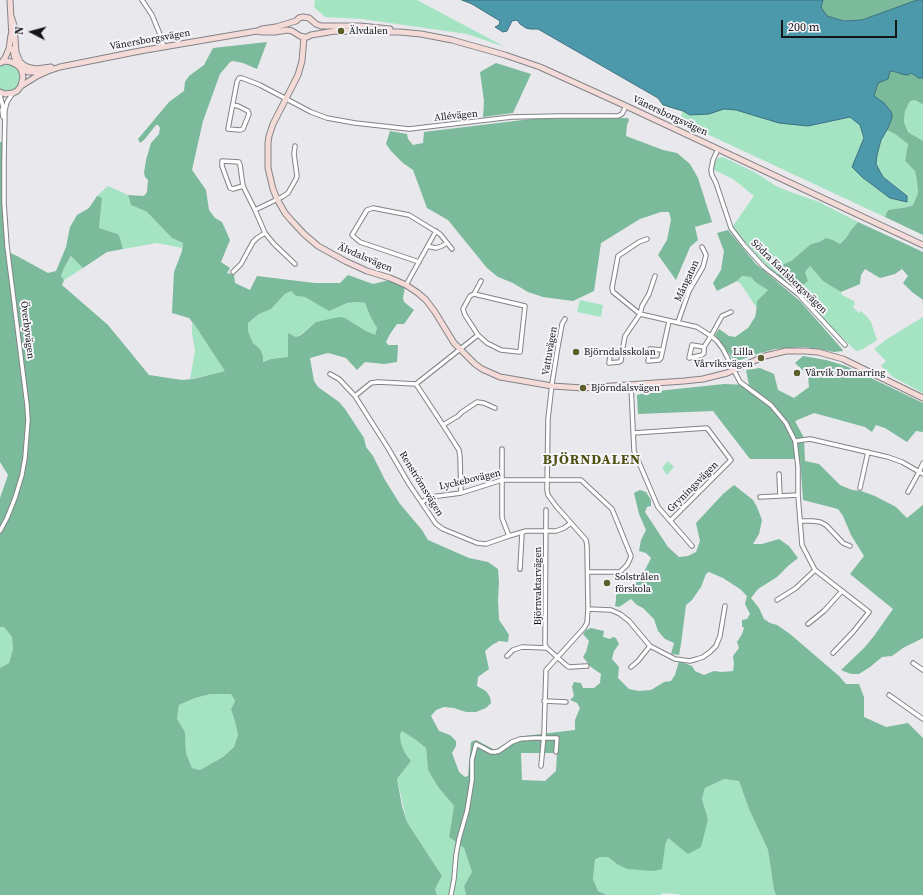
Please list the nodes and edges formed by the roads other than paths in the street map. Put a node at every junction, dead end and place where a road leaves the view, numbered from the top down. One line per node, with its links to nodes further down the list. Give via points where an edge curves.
1 (10, 0): 3 (main road)
2 (142, 0): 12 (street)
3 (12, 16): 7 (main road); 15 (main road, via 16,52 22,64 27,68)
4 (296, 20): 5 (main road, Vänersborgsvägen, via 305,17); 6 (main road, Vänersborgsvägen); 9 (main road)
5 (313, 21): 8 (main road, Vänersborgsvägen, via 321,26 360,26); 10 (main road)
6 (257, 31): 9 (main road, Vänersborgsvägen, via 287,30); 12 (main road, Vänersborgsvägen)
7 (11, 32): 13 (main road, via 9,49); 14 (main road, via 14,55)
8 (400, 32): 10 (main road, Vänersborgsvägen, via 335,31); 23 (main road, Vänersborgsvägen, via 452,40 505,55 540,67)
9 (296, 33): 11 (main road, Vänersborgsvägen)
10 (311, 35): 11 (main road, Vänersborgsvägen)
11 (304, 37): 21 (main road, Älvdalsvägen, via 301,67)
12 (164, 47): 15 (main road, Vänersborgsvägen)
13 (1, 62): 14 (main road, Vänersborgsvägen, via 9,61)
14 (19, 67): 16 (main road, Vänersborgsvägen, via 28,72); 17 (main road, via 23,78)
15 (60, 67): 16 (main road, Vänersborgsvägen)
16 (48, 71): 17 (main road, Vänersborgsvägen)
17 (21, 86): 19 (main road, Vänersborgsvägen)
18 (0, 92): 19 (main road)
19 (13, 93): 24 (street, Överbyvägen, via 7,102)
20 (0, 96): 24 (street, Överbyvägen)
21 (287, 99): 22 (street, via 260,84 239,78); 23 (street, Allévägen, via 328,118 410,130 512,118 618,116); 28 (main road, Älvdalsvägen, via 273,124 268,143 270,181)
22 (233, 105): 22 (street, via 228,129 243,129 248,111)
23 (626, 106): 26 (main road, Vänersborgsvägen)
24 (4, 126): 86 (street, Överbyvägen, via 7,246 28,420 22,474 15,498)
25 (295, 146): 28 (street, via 296,179 288,193)
26 (718, 149): 34 (main road, Vänersborgsvägen); 52 (street, Södra Karlsbergsvägen, via 711,170 731,228 744,246 798,294)
27 (243, 186): 27 (street, via 239,162 222,161 230,188 232,190); 29 (street)
28 (277, 199): 29 (street); 43 (main road, Älvdalsvägen, via 291,220 318,246 345,262)
29 (255, 210): 31 (street)
30 (436, 231): 33 (street); 35 (street); 38 (street, via 409,215 370,208 352,235 360,242)
31 (265, 233): 39 (street); 40 (street, via 256,238)
32 (647, 239): 46 (street, via 618,256 612,288 613,292)
33 (448, 243): 35 (street, via 436,248); 37 (street)
34 (923, 245)
35 (428, 246): 38 (street)
36 (702, 246): 49 (street, Mångatan, via 706,260 689,291)
37 (452, 249)
38 (419, 262): 43 (street)
39 (295, 264)
40 (234, 272)
41 (655, 276): 46 (street)
42 (481, 281): 44 (street)
43 (406, 285): 54 (main road, Älvdalsvägen, via 426,300)
44 (474, 294): 50 (street, via 470,296 463,309); 50 (street, via 525,306 520,352 501,350)
45 (731, 312): 51 (street, via 722,316)
46 (640, 314): 48 (street); 56 (street, via 625,336)
47 (565, 319): 61 (street, Vattuvägen, via 560,333)
48 (669, 321): 49 (street); 55 (street)
49 (678, 322): 51 (street, via 697,327)
50 (478, 335): 54 (street)
51 (711, 336): 53 (street); 57 (street, via 723,349)
52 (845, 345)
53 (704, 347): 53 (street, via 702,355 689,358 692,345)
54 (460, 349): 59 (street); 61 (main road, Älvdalsvägen, via 475,364 490,373 512,380)
55 (663, 350): 55 (street, via 650,349 648,361 662,358)
56 (622, 352): 56 (street, via 611,350 608,363 621,361)
57 (733, 369): 60 (main road, via 723,374 684,382); 63 (main road, via 765,356 786,351 818,352 843,359); 67 (street, via 740,382 771,405 786,423)
58 (330, 374): 62 (street, Renströmsvägen, via 339,379)
59 (416, 384): 62 (street, via 371,383); 65 (street)
60 (631, 385): 61 (main road, via 583,388); 66 (street, Gryningsvägen)
61 (552, 386): 74 (street, via 548,419)
62 (355, 396): 81 (street, Renströmsvägen)
63 (923, 398)
64 (495, 408): 65 (street, via 477,402)
65 (443, 424): 77 (street, via 459,450)
66 (633, 432): 83 (street, Gryningsvägen, via 634,451 658,507); 83 (street, Gryningsvägen, via 707,428 730,460)
67 (795, 441): 69 (street, via 810,439); 78 (street)
68 (502, 448): 73 (street)
69 (868, 452): 71 (street, via 902,462); 75 (street)
70 (923, 463): 71 (street)
71 (921, 473): 76 (street)
72 (779, 474): 79 (street)
73 (502, 480): 74 (street, Lyckebovägen); 77 (street, Lyckebovägen); 89 (street, via 502,518)
74 (547, 480): 85 (street, via 548,494); 94 (street, Lyckebovägen, via 580,480 612,509 630,559 620,572)
75 (860, 488)
76 (908, 492)
77 (461, 493): 81 (street, Lyckebovägen, via 431,497)
78 (798, 495): 79 (street); 84 (street)
79 (780, 496): 80 (street)
80 (760, 497)
81 (422, 502): 89 (street, Renströmsvägen, via 439,527 477,543 486,544)
82 (546, 510): 87 (street, Björnvaktarvägen)
83 (670, 521): 90 (street, Gryningsvägen)
84 (800, 521): 91 (street, via 820,522 843,543); 93 (street, via 802,545)
85 (571, 523): 87 (street, Renströmsvägen, via 556,531); 94 (street, via 586,540)
86 (0, 531)
87 (546, 531): 88 (street, Renströmsvägen); 101 (street, Björnvaktarvägen)
88 (522, 532): 89 (street, Renströmsvägen); 92 (street)
89 (509, 536)
90 (692, 546)
91 (850, 546)
92 (520, 569)
93 (816, 570): 95 (street); 96 (street, via 796,588)
94 (588, 572): 98 (street)
95 (842, 591): 99 (street); 102 (street, via 869,612)
96 (777, 600)
97 (725, 606): 100 (street, via 716,646 703,657 690,661 675,660)
98 (588, 609): 100 (street, via 611,610 620,614); 104 (street, via 584,628)
99 (808, 624)
100 (650, 646): 107 (street)
101 (546, 648): 103 (street, via 522,647 513,650); 104 (street)
102 (833, 653)
103 (507, 656)
104 (557, 657): 106 (street, via 569,666); 110 (street, via 546,670)
105 (913, 663): 108 (street)
106 (587, 666)
107 (631, 667)
108 (923, 670)
109 (889, 694): 112 (street)
110 (544, 701): 111 (street); 113 (street)
111 (566, 702)
112 (923, 719)
113 (543, 738): 114 (street, via 557,738); 115 (street); 116 (street, via 516,741 495,752 476,744)
114 (556, 752)
115 (541, 766)
116 (451, 895)

